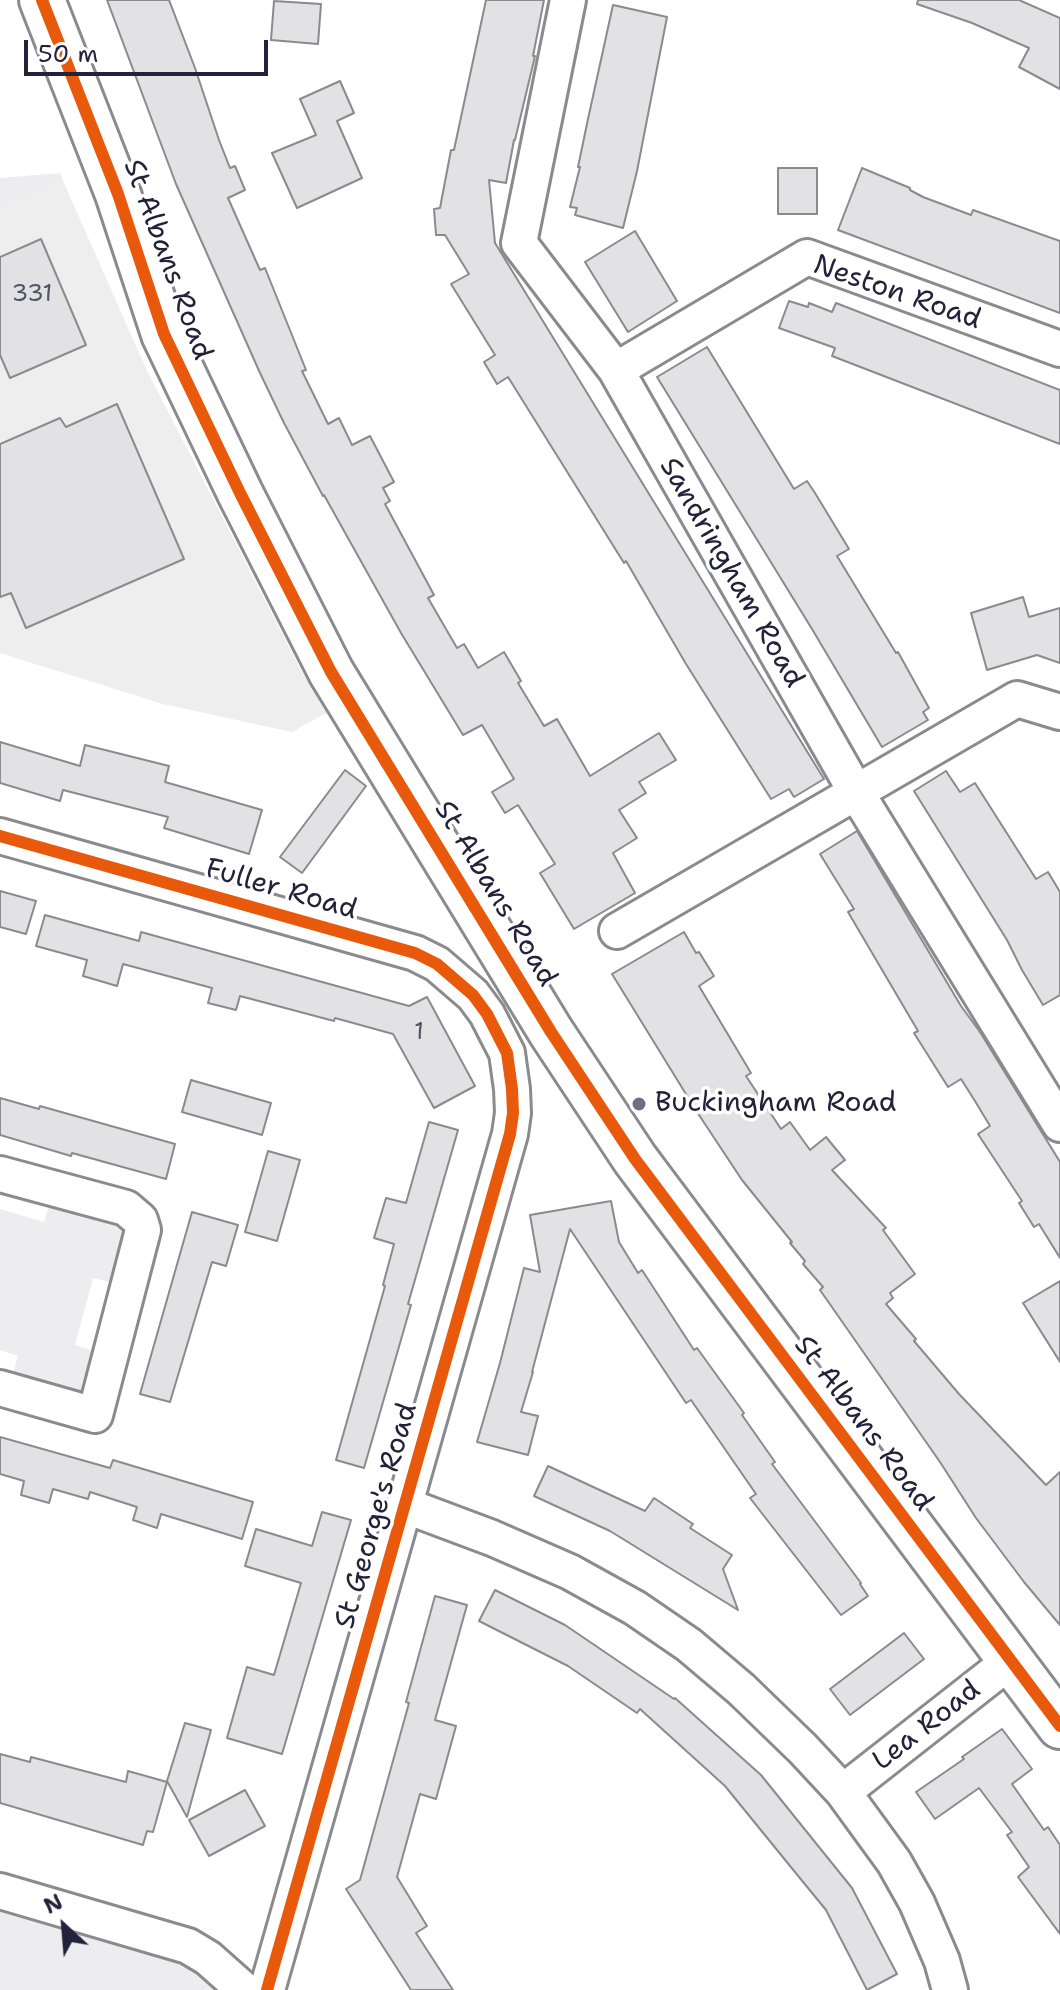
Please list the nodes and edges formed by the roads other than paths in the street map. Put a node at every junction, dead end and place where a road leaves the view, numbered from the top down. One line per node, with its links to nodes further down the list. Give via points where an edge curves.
1 (42, 0): 14 (main road, St Albans Road, via 118,194 164,334 331,672 551,1032 635,1159)
2 (568, 0): 4 (street, Sandringham Road, via 519,243)
3 (1060, 349): 4 (street, Neston Road, via 807,257)
4 (616, 370): 6 (street, Sandringham Road)
5 (1060, 712): 6 (street, via 1017,699)
6 (856, 792): 8 (street); 10 (street, Sandringham Road)
7 (0, 836): 9 (street, Fuller Road, via 415,953 473,995)
8 (617, 931)
9 (507, 1053): 13 (street, St George's Road, via 513,1101 510,1134)
10 (1060, 1124)
11 (0, 1174): 12 (street, via 126,1208 143,1230 95,1415)
12 (0, 1388)
13 (404, 1505): 16 (street, via 570,1572 635,1608 741,1689); 19 (street, St George's Road)
14 (1010, 1661): 15 (main road, St Albans Road); 16 (street, Lea Road)
15 (1060, 1726)
16 (843, 1792): 20 (street, via 917,1903)
17 (0, 1891): 18 (street, via 188,1946)
18 (244, 1990)
19 (267, 1990)
20 (950, 1990)

